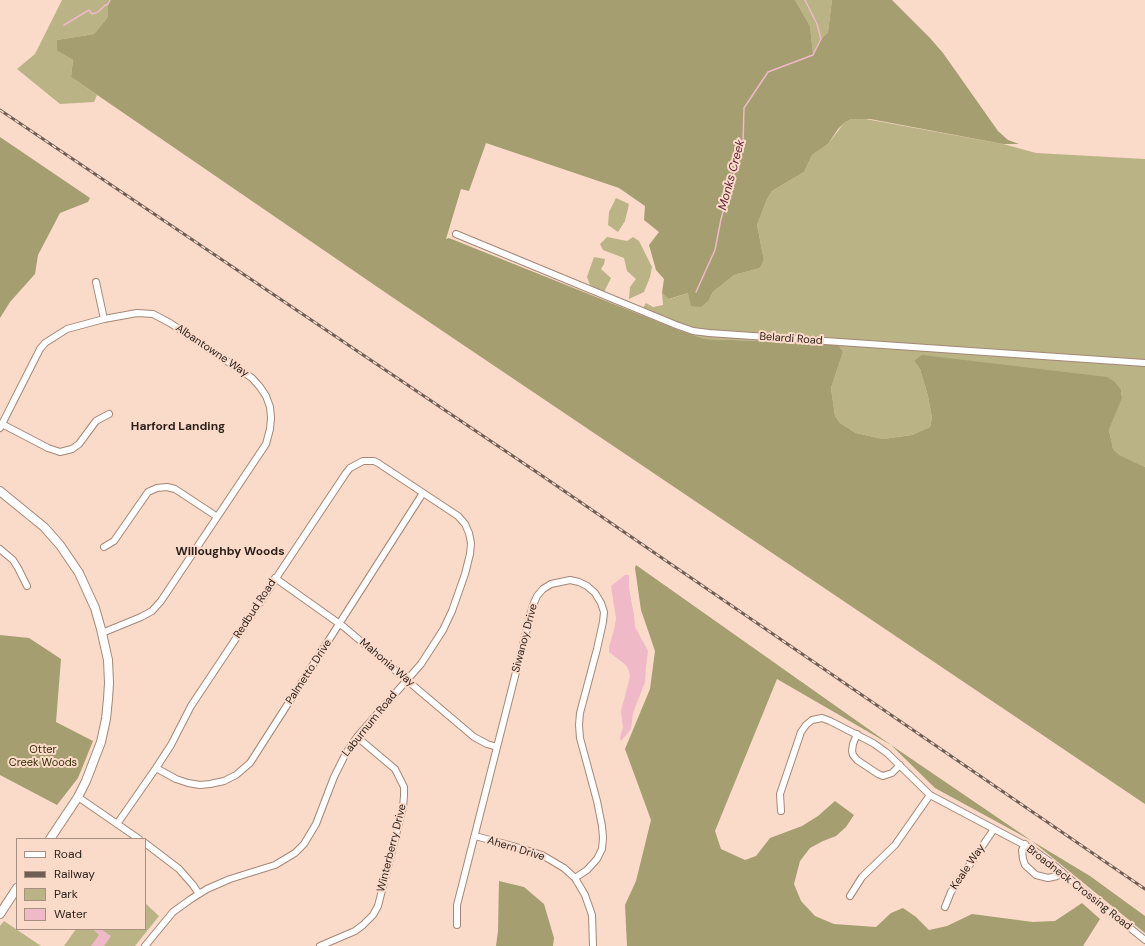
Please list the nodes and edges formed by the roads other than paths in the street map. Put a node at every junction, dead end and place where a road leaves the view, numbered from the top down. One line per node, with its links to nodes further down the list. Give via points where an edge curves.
1 (456, 234): 4 (street, Belardi Road, via 693,331)
2 (96, 282): 3 (street)
3 (104, 319): 6 (street, Albantowne Way, via 67,329 46,342); 9 (street, Albantowne Way, via 137,313 159,317 243,371 256,382 266,396 271,418 266,444)
4 (1145, 363)
5 (109, 414): 6 (street, via 96,421 79,444 60,452)
6 (1, 426)
7 (0, 491): 15 (street, via 44,527 60,545 80,573 95,608)
8 (424, 493): 12 (street, Redbud Road, via 378,463 366,460 357,463 346,473); 14 (street, Palmetto Drive); 16 (street, Laburnum Road, via 458,516 465,524 471,548 465,574 443,630 421,664)
9 (216, 516): 10 (street, via 175,490 167,487 157,488 148,492 114,541); 15 (street, Albantowne Way, via 155,607 142,617)
10 (104, 547)
11 (0, 550): 13 (street, via 13,560)
12 (275, 578): 14 (street, Mahonia Way); 21 (street, Redbud Road, via 191,706)
13 (27, 586)
14 (340, 624): 16 (street, Mahonia Way); 21 (street, Palmetto Drive, via 243,770 224,781 200,785 176,779)
15 (102, 633): 23 (street, via 108,660 106,719 101,742)
16 (407, 680): 18 (street, Laburnum Road); 19 (street, Mahonia Way, via 474,737)
17 (857, 734): 20 (street, Broadneck Crossing Road); 20 (street, via 852,751 857,760 883,776 892,773); 24 (street, Broadneck Crossing Road, via 822,718 812,720 806,725 780,794)
18 (357, 737): 35 (street, Laburnum Road, via 334,777 316,824 295,853 274,865 230,879); 42 (street, Winterberry Drive, via 396,769 404,787 403,807 378,906 363,926)
19 (497, 747): 27 (street, Siwanoy Drive); 33 (street, Siwanoy Drive, via 529,620 538,596 547,587 559,581 570,580 588,586 595,593 604,612 579,725 603,838 597,860)
20 (900, 764): 22 (street, Broadneck Crossing Road)
21 (156, 768): 25 (street, Redbud Road)
22 (930, 795): 26 (street, Broadneck Crossing Road); 36 (street, via 895,845 862,877)
23 (78, 797): 25 (street); 28 (street)
24 (781, 812)
25 (117, 824): 29 (street)
26 (994, 829): 31 (street, Broadneck Crossing Road); 37 (street, Keale Way, via 951,892)
27 (475, 836): 33 (street, Ahern Drive, via 542,855); 39 (street, Siwanoy Drive, via 457,905)
28 (51, 838)
29 (138, 838)
30 (146, 844): 35 (street, via 179,868)
31 (1024, 844): 32 (street, Broadneck Crossing Road); 32 (street, via 1023,860 1036,875 1048,878)
32 (1062, 872): 40 (street, Broadneck Crossing Road)
33 (575, 878): 43 (street, Ahern Drive, via 592,915)
34 (16, 890): 38 (street)
35 (199, 894): 41 (street, Laburnum Road, via 173,912)
36 (850, 896)
37 (945, 907)
38 (0, 914)
39 (457, 925)
40 (1145, 940)
41 (145, 946)
42 (320, 946)
43 (594, 946)

